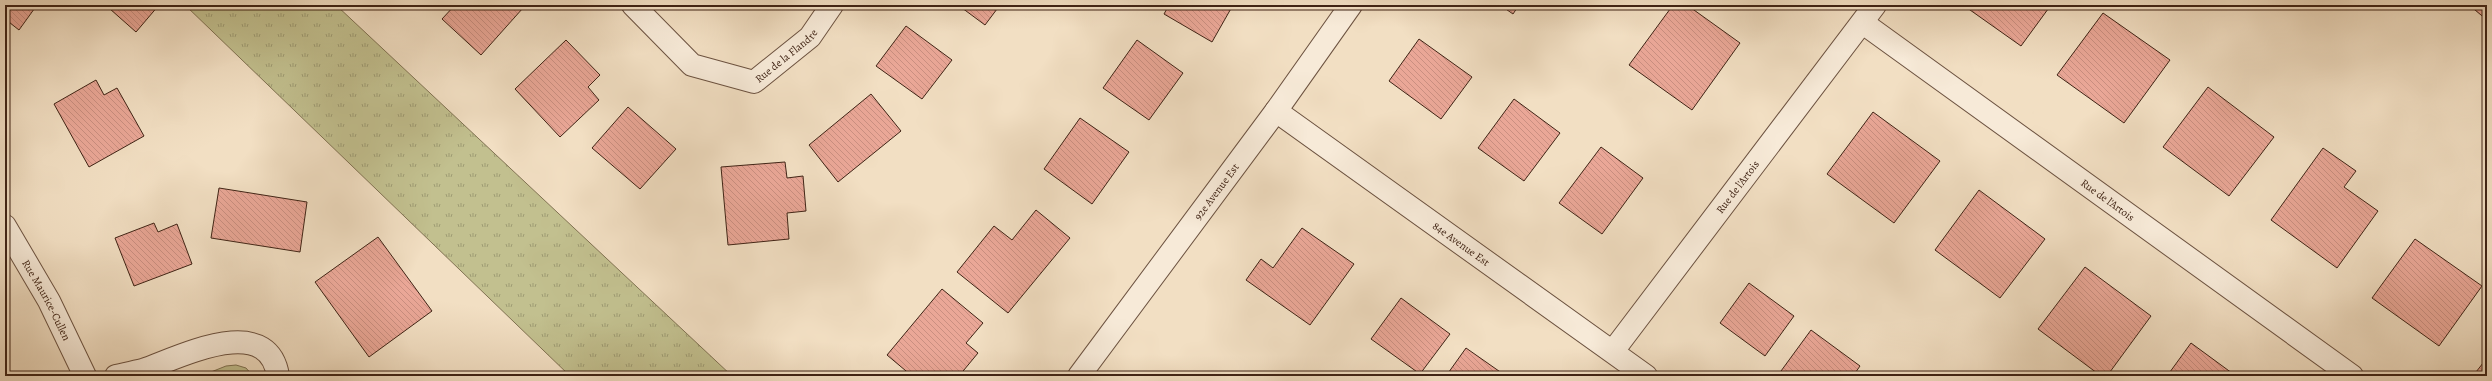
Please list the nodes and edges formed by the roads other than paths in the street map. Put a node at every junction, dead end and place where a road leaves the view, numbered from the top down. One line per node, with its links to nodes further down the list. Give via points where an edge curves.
1 (633, 5): 2 (street, Rue de la Flandre, via 692,65 754,82 810,37)
2 (832, 5)
3 (1351, 5): 6 (street, 92e Avenue Est)
4 (1875, 5): 5 (street, Rue de l'Artois)
5 (1863, 23): 8 (street, Rue de l'Artois); 14 (street, Rue de l'Artois)
6 (1276, 111): 8 (street, 84e Avenue Est); 12 (street, 92e Avenue Est)
7 (5, 226): 9 (street, Rue Maurice-Cullen, via 49,302)
8 (1613, 351): 13 (street, 84e Avenue Est)
9 (85, 376)
10 (116, 376): 11 (street, via 142,370 207,346 229,342 250,344 268,353 275,363)
11 (278, 376)
12 (1079, 376)
13 (1646, 376)
14 (2352, 376)

